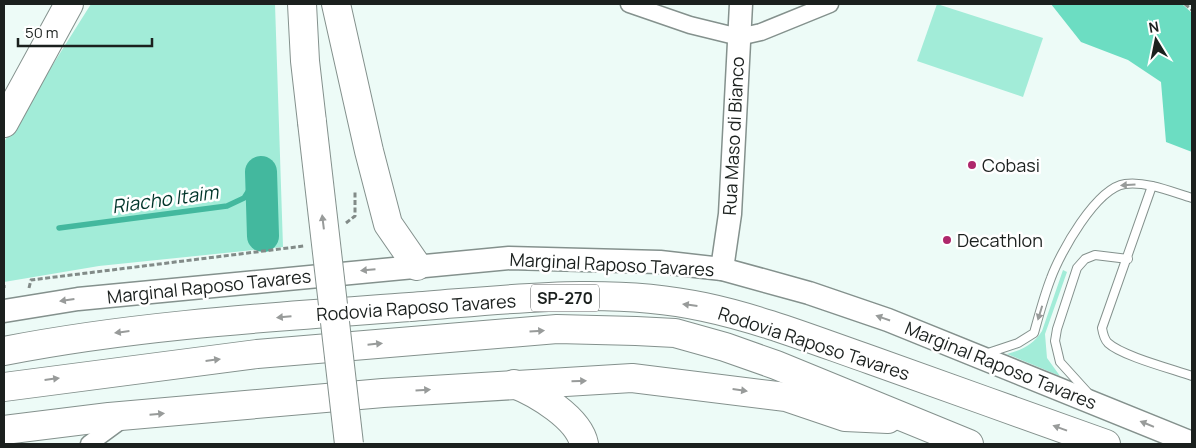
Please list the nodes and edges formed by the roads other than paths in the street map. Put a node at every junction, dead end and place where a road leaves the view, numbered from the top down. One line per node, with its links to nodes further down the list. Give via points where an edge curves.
1 (69, 4): 8 (highway)
2 (302, 4): 29 (highway, one-way to 2, bridge, via 305,61)
3 (336, 4): 12 (highway, via 388,224)
4 (629, 4): 7 (street, via 690,25)
5 (741, 4): 7 (main road, Rua Maso di Bianco)
6 (830, 4): 7 (street, via 761,32)
7 (739, 37): 13 (main road, Rua Maso di Bianco, via 730,214)
8 (4, 122)
9 (1152, 186): 10 (lane); 11 (lane); 16 (lane, one-way to 16, via 1126,184 1114,187 1097,202 1064,250 1051,277 1034,333 996,352)
10 (1192, 198)
11 (1128, 259): 17 (lane, via 1102,328 1104,338 1129,354); 20 (lane, via 1096,255 1085,259 1077,268 1057,329 1055,341 1060,362)
12 (416, 266): 13 (main road, Marginal Raposo Tavares, via 509,258 660,262); 14 (main road, Marginal Raposo Tavares, one-way to 14, via 214,284)
13 (722, 269): 16 (main road, Marginal Raposo Tavares, one-way to 13, via 844,305)
14 (14, 308)
15 (4, 351): 31 (highway, Rodovia Raposo Tavares / SP-270, one-way to 15, via 789,331 703,306 634,298 599,296 494,301 204,323 58,340)
16 (979, 355): 20 (main road, Marginal Raposo Tavares)
17 (1192, 376)
18 (512, 383): 21 (highway, one-way to 18); 22 (highway, one-way to 22, via 632,378 786,397 845,417); 30 (highway, via 563,412)
19 (4, 387): 22 (highway, Rodovia Raposo Tavares / SP-270, one-way to 22, via 258,354 557,329 636,330 675,333 724,347)
20 (1098, 405): 26 (main road, Marginal Raposo Tavares, one-way to 20)
21 (126, 417): 23 (highway); 28 (street)
22 (912, 420): 25 (highway, Rodovia Raposo Tavares / SP-270)
23 (4, 430)
24 (4, 440): 27 (street)
25 (963, 443)
26 (1192, 443)
27 (8, 444)
28 (89, 444)
29 (348, 444)
30 (584, 444)
31 (1106, 444)

